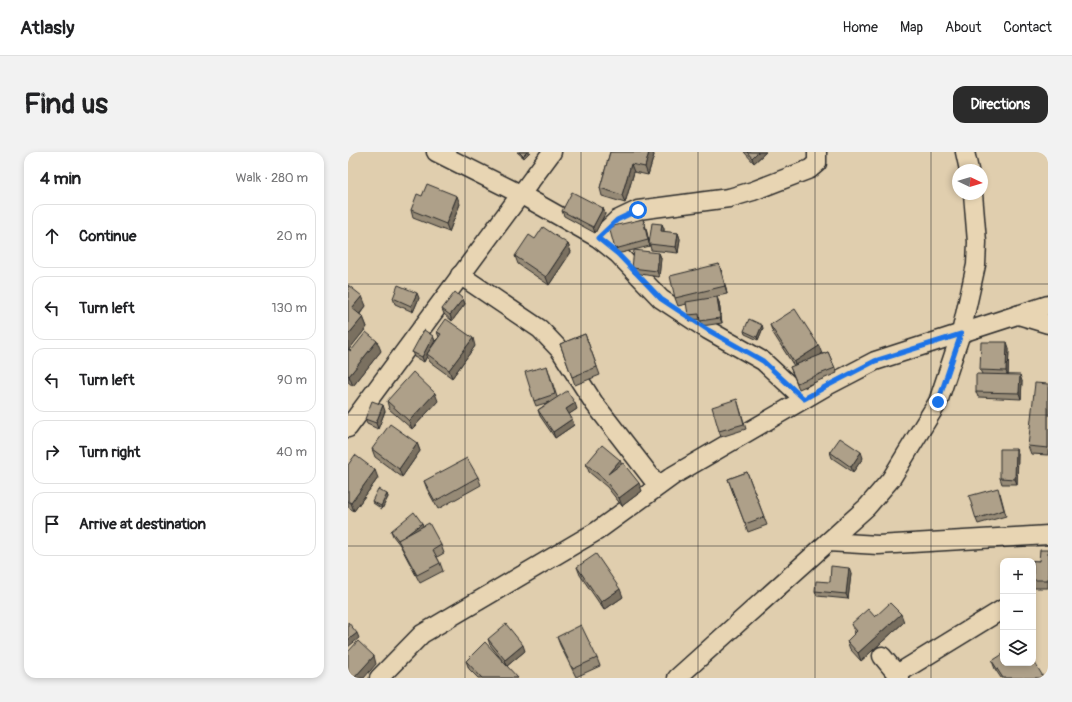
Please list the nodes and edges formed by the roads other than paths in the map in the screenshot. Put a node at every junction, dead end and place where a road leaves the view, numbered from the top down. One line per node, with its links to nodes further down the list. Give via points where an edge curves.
1 (436, 152): 6 (street)
2 (552, 152): 6 (street)
3 (817, 152): 8 (street, via 817,163 810,169 754,191 730,198 638,210 617,220)
4 (965, 152): 5 (street)
5 (968, 164)
6 (520, 194): 8 (street); 9 (street)
7 (974, 200): 13 (street, via 976,265)
8 (598, 238): 14 (street, via 618,254 661,299 708,330 763,361)
9 (460, 275): 15 (street); 16 (street, via 540,329 560,350 594,403)
10 (1048, 305): 11 (street)
11 (1018, 315): 12 (street); 13 (street)
12 (1048, 324)
13 (961, 334): 14 (street, via 875,361); 18 (street, via 938,402 891,479 867,507)
14 (804, 399): 16 (street)
15 (348, 428)
16 (658, 486): 22 (street, via 597,531 422,634)
17 (1048, 535): 18 (street, via 878,545)
18 (828, 542): 23 (street)
19 (1000, 611): 21 (street)
20 (882, 656): 21 (street)
21 (899, 676)
22 (379, 678)
23 (677, 678)

